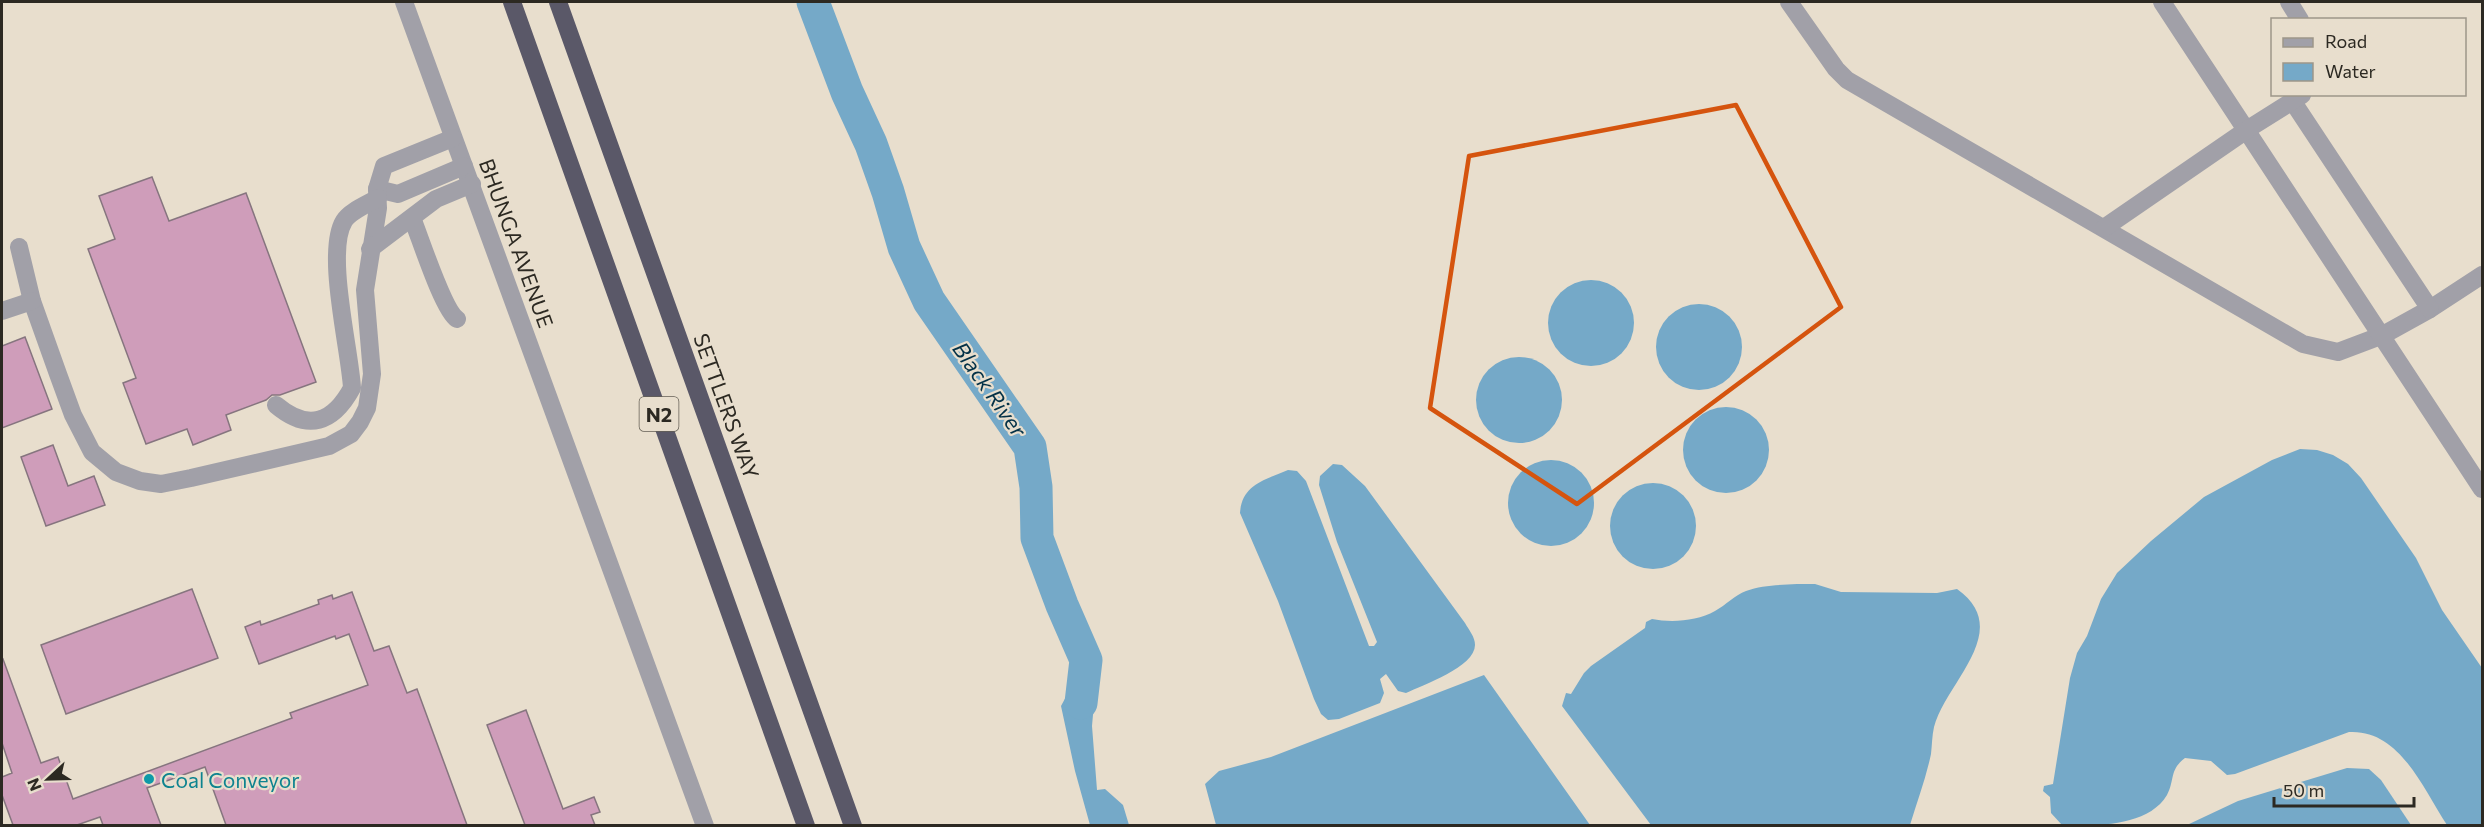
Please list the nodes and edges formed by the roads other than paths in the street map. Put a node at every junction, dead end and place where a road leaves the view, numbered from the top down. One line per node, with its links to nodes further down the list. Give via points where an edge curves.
1 (404, 2): 10 (lane, BHUNGA AVENUE)
2 (512, 2): 27 (highway, N2)
3 (558, 2): 28 (highway, SETTLERS WAY / N2)
4 (1789, 2): 15 (lane, via 1847,80)
5 (2162, 2): 9 (lane)
6 (2289, 2): 7 (lane)
7 (2299, 18)
8 (2298, 98): 9 (lane); 20 (lane)
9 (2248, 129): 15 (lane); 23 (lane)
10 (453, 138): 11 (lane, BHUNGA AVENUE); 13 (lane, via 384,166)
11 (464, 165): 12 (lane, BHUNGA AVENUE); 13 (lane, via 398,194)
12 (472, 184): 14 (lane, via 436,199); 26 (lane, BHUNGA AVENUE)
13 (377, 194): 17 (lane); 24 (lane, via 344,221 338,241 352,388 336,411 311,422 297,419)
14 (412, 218): 17 (lane); 22 (lane, via 445,302)
15 (2104, 228): 23 (lane, via 2303,344 2338,352)
16 (19, 247): 19 (lane)
17 (370, 249): 19 (lane, via 365,290 372,374 367,408 351,434 328,446 161,484 116,472 92,452 73,415)
18 (2482, 274): 20 (lane)
19 (32, 301): 21 (lane)
20 (2430, 309): 23 (lane)
21 (2, 311)
22 (457, 319)
23 (2383, 335): 25 (lane)
24 (276, 405)
25 (2482, 489)
26 (705, 825)
27 (806, 825)
28 (854, 825)

